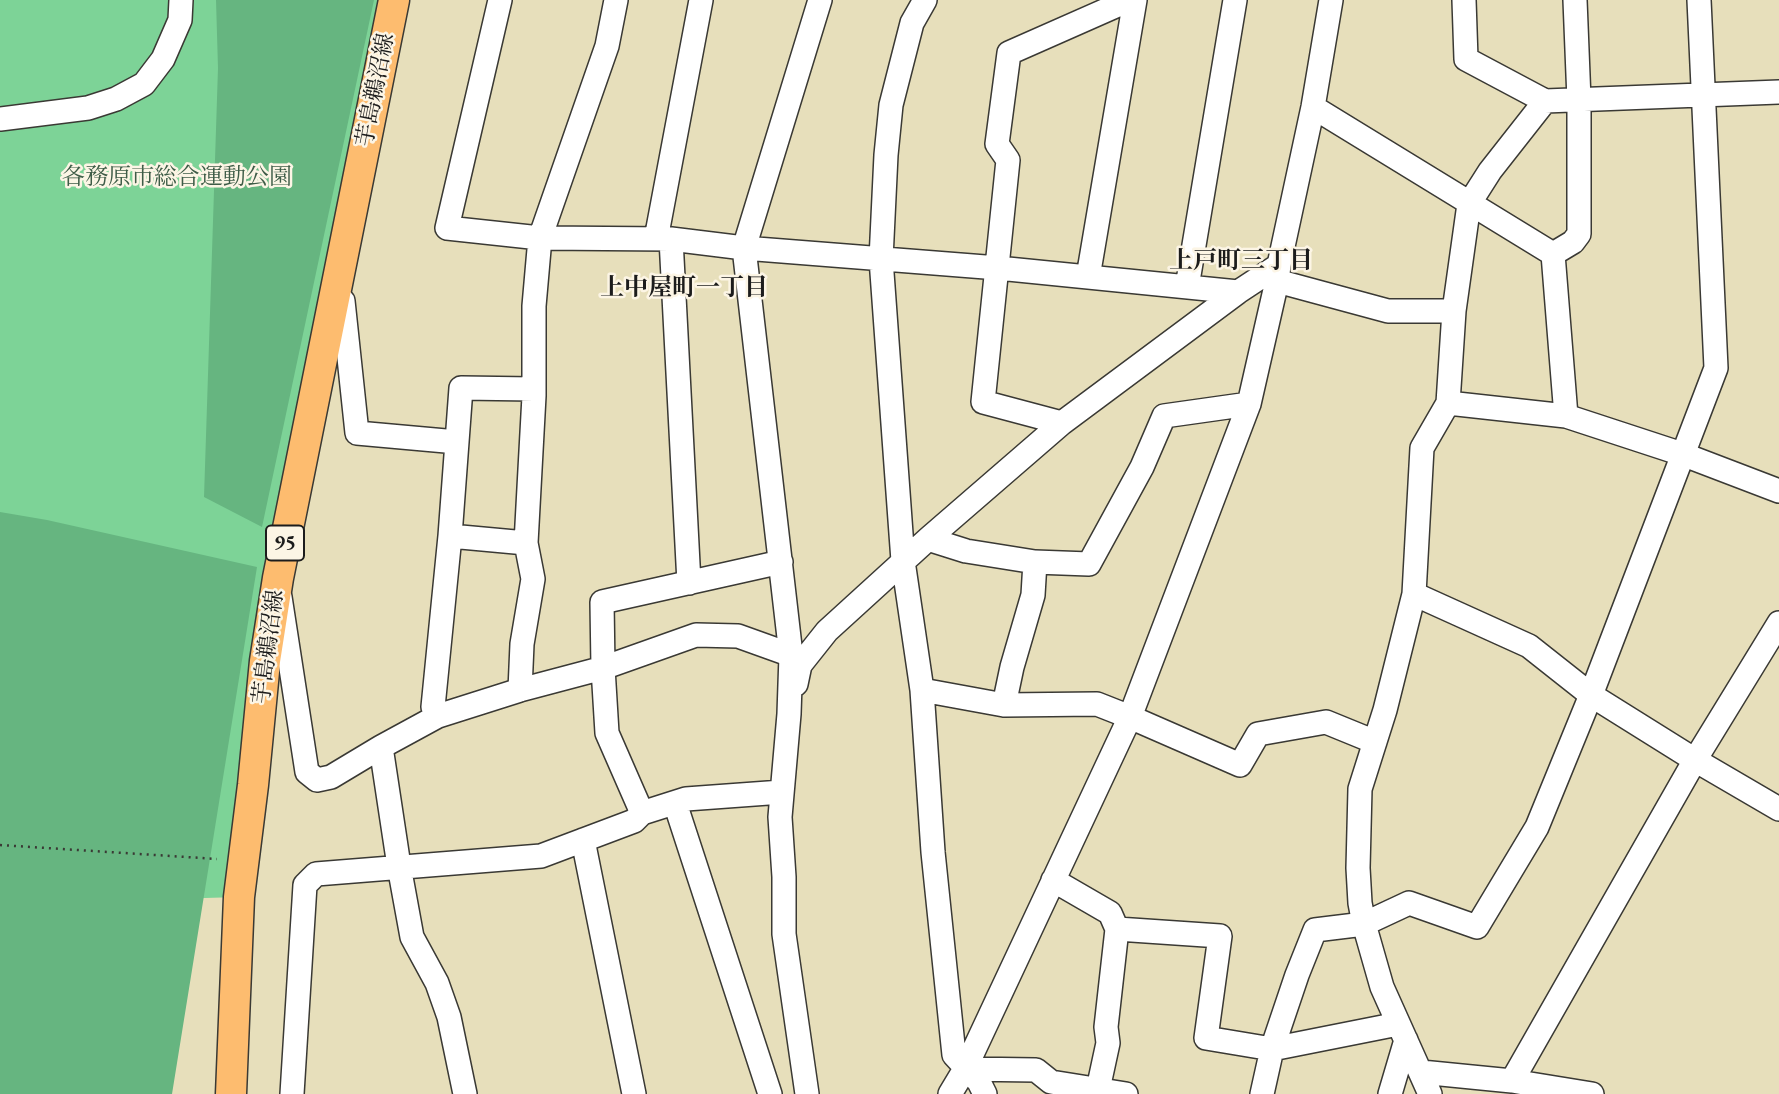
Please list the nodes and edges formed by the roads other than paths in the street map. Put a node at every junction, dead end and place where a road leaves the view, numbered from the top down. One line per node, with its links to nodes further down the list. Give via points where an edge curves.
1 (181, 0): 20 (street, via 180,20 163,59 144,84 88,108)
2 (394, 0): 32 (main road, 芋島鵜沼線 / 95)
3 (500, 0): 22 (street, via 447,228)
4 (616, 0): 22 (street, via 607,46)
5 (701, 0): 23 (street)
6 (820, 0): 24 (street)
7 (925, 0): 26 (street, via 912,23 891,105)
8 (1129, 0): 27 (street, via 1009,53 997,144 1008,160)
9 (1135, 0): 29 (street)
10 (1235, 0): 30 (street)
11 (1331, 0): 19 (street)
12 (1464, 0): 18 (street, via 1466,59)
13 (1575, 0): 17 (street)
14 (1699, 0): 16 (street)
15 (1779, 92): 16 (street)
16 (1704, 95): 17 (street); 40 (street, via 1716,368)
17 (1579, 100): 18 (street); 25 (street, via 1579,234)
18 (1545, 101): 21 (street)
19 (1313, 107): 21 (street); 28 (street)
20 (0, 119)
21 (1468, 204): 25 (street); 33 (street)
22 (540, 238): 23 (street); 34 (street)
23 (663, 239): 24 (street); 49 (street)
24 (744, 248): 26 (street); 46 (street)
25 (1553, 254): 37 (street)
26 (881, 259): 27 (street); 45 (street)
27 (998, 268): 29 (street); 38 (street, via 983,402)
28 (1278, 273): 31 (street); 33 (street, via 1388,312); 36 (street)
29 (1088, 277): 30 (street)
30 (1187, 286): 31 (street)
31 (1238, 292): 38 (street)
32 (335, 293): 39 (street, via 343,301 357,433); 48 (main road, 芋島鵜沼線 / 95)
33 (1454, 312): 35 (street)
34 (534, 389): 39 (street, via 461,388); 44 (street)
35 (1448, 403): 37 (street); 50 (street, via 1422,448)
36 (1249, 404): 47 (street, via 1164,416 1143,467 1089,564); 60 (street)
37 (1566, 415): 40 (street)
38 (1062, 423): 43 (street)
39 (457, 442): 42 (street)
40 (1682, 454): 41 (street); 56 (street)
41 (1779, 491)
42 (450, 536): 44 (street); 59 (street, via 433,707)
43 (928, 540): 45 (street); 47 (street)
44 (526, 542): 54 (street, via 533,579)
45 (903, 561): 55 (street); 58 (street, via 827,631 800,665)
46 (781, 562): 49 (street); 52 (street)
47 (1035, 562): 57 (street, via 1033,595)
48 (278, 578): 62 (street, via 307,772 317,780 331,777); 79 (main road, 芋島鵜沼線 / 95, via 239,897)
49 (689, 583): 53 (street, via 602,602)
50 (1414, 594): 56 (street, via 1529,646); 61 (street)
51 (1779, 623): 63 (street)
52 (791, 655): 53 (street, via 738,636 696,635); 58 (street)
53 (603, 668): 54 (street); 67 (street, via 607,733)
54 (520, 690): 59 (street)
55 (922, 690): 57 (street); 75 (street, via 954,1055)
56 (1591, 695): 63 (street); 71 (street, via 1537,827 1477,927 1409,903)
57 (1004, 705): 60 (street, via 1097,704)
58 (789, 715): 64 (street)
59 (438, 716): 62 (street)
60 (1130, 716): 61 (street, via 1240,765 1258,734 1312,724 1326,722); 70 (street)
61 (1375, 742): 71 (street, via 1360,789 1358,868)
62 (381, 747): 69 (street)
63 (1696, 760): 66 (street); 77 (street)
64 (782, 792): 65 (street); 84 (street, via 784,934)
65 (675, 803): 67 (street); 83 (street)
66 (1779, 809)
67 (642, 813): 68 (street, via 634,821)
68 (583, 841): 69 (street, via 541,856); 82 (street)
69 (399, 866): 80 (street, via 316,874 305,884); 81 (street, via 412,937 449,1017)
70 (1053, 880): 72 (street, via 1110,913); 75 (street)
71 (1364, 924): 73 (street, via 1382,987); 74 (street, via 1315,930)
72 (1117, 929): 74 (street, via 1220,936 1206,1038); 78 (street, via 1108,1043)
73 (1402, 1032): 74 (street); 76 (street); 90 (street)
74 (1272, 1049): 89 (street)
75 (965, 1069): 78 (street, via 1036,1070 1051,1082); 85 (street); 86 (street); 87 (street)
76 (1421, 1072): 77 (street); 91 (street)
77 (1512, 1081): 92 (street)
78 (1097, 1092): 88 (street)
79 (231, 1094)
80 (292, 1094)
81 (465, 1094)
82 (634, 1094)
83 (770, 1094)
84 (807, 1094)
85 (950, 1094)
86 (967, 1094)
87 (985, 1094)
88 (1126, 1094)
89 (1262, 1094)
90 (1390, 1094)
91 (1430, 1094)
92 (1592, 1094)

